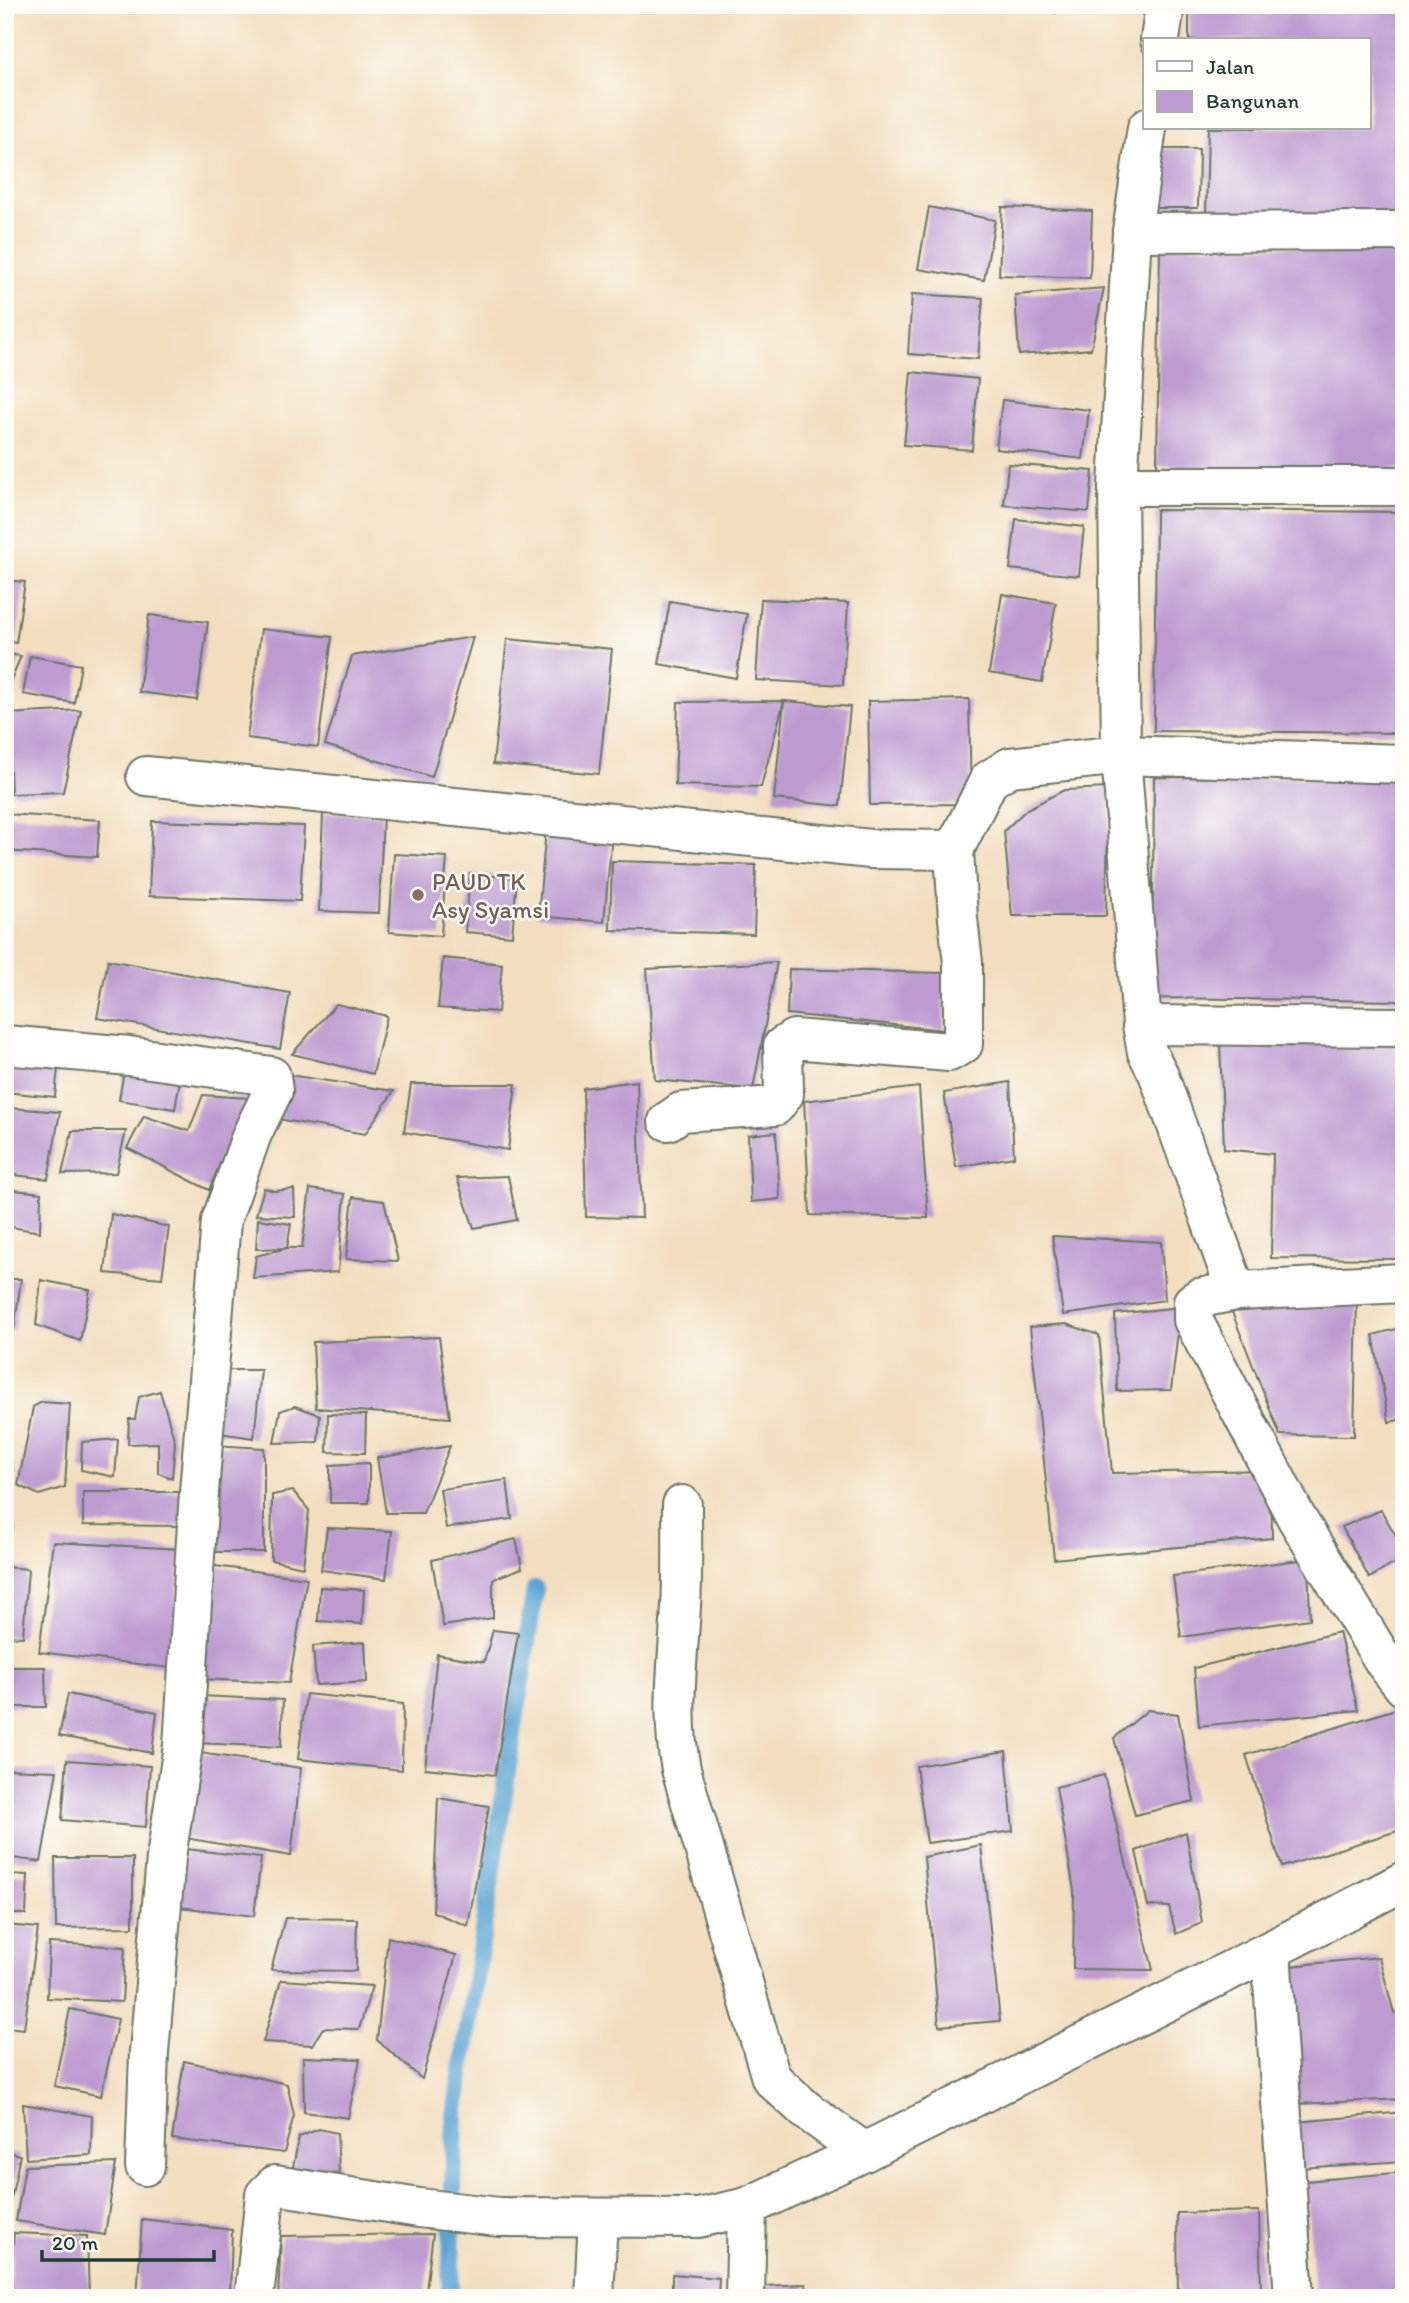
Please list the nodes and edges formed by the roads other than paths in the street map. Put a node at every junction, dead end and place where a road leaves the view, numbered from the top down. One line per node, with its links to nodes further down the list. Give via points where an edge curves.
1 (1165, 5): 2 (street)
2 (1160, 38)
3 (1147, 130): 4 (street)
4 (1132, 232): 5 (street); 6 (street)
5 (1404, 232)
6 (1118, 486): 7 (street); 8 (street)
7 (1404, 486)
8 (1122, 755): 9 (street); 11 (street, via 1010,767 989,780); 12 (street)
9 (1404, 764)
10 (146, 776): 11 (street, via 872,849)
11 (954, 850): 15 (street, via 963,962 963,1044 950,1052 794,1039 783,1046 784,1094 775,1106 681,1112)
12 (1142, 1025): 13 (street); 17 (street)
13 (1404, 1027)
14 (5, 1045): 23 (street, via 271,1076 273,1091 252,1134 222,1221 183,1746 166,1858 149,2052)
15 (668, 1121)
16 (1404, 1283): 17 (street)
17 (1218, 1294): 19 (street, via 1194,1302 1193,1320 1296,1517)
18 (682, 1504): 22 (street, via 675,1720 681,1769 771,2078)
19 (1404, 1687)
20 (1404, 1881): 21 (street)
21 (1271, 1950): 22 (street); 29 (street)
22 (864, 2152): 24 (street)
23 (145, 2166)
24 (747, 2207): 25 (street, via 698,2218); 28 (street)
25 (598, 2218): 26 (street, via 499,2217 275,2185 265,2195); 27 (street)
26 (254, 2298)
27 (594, 2298)
28 (745, 2298)
29 (1294, 2298)

